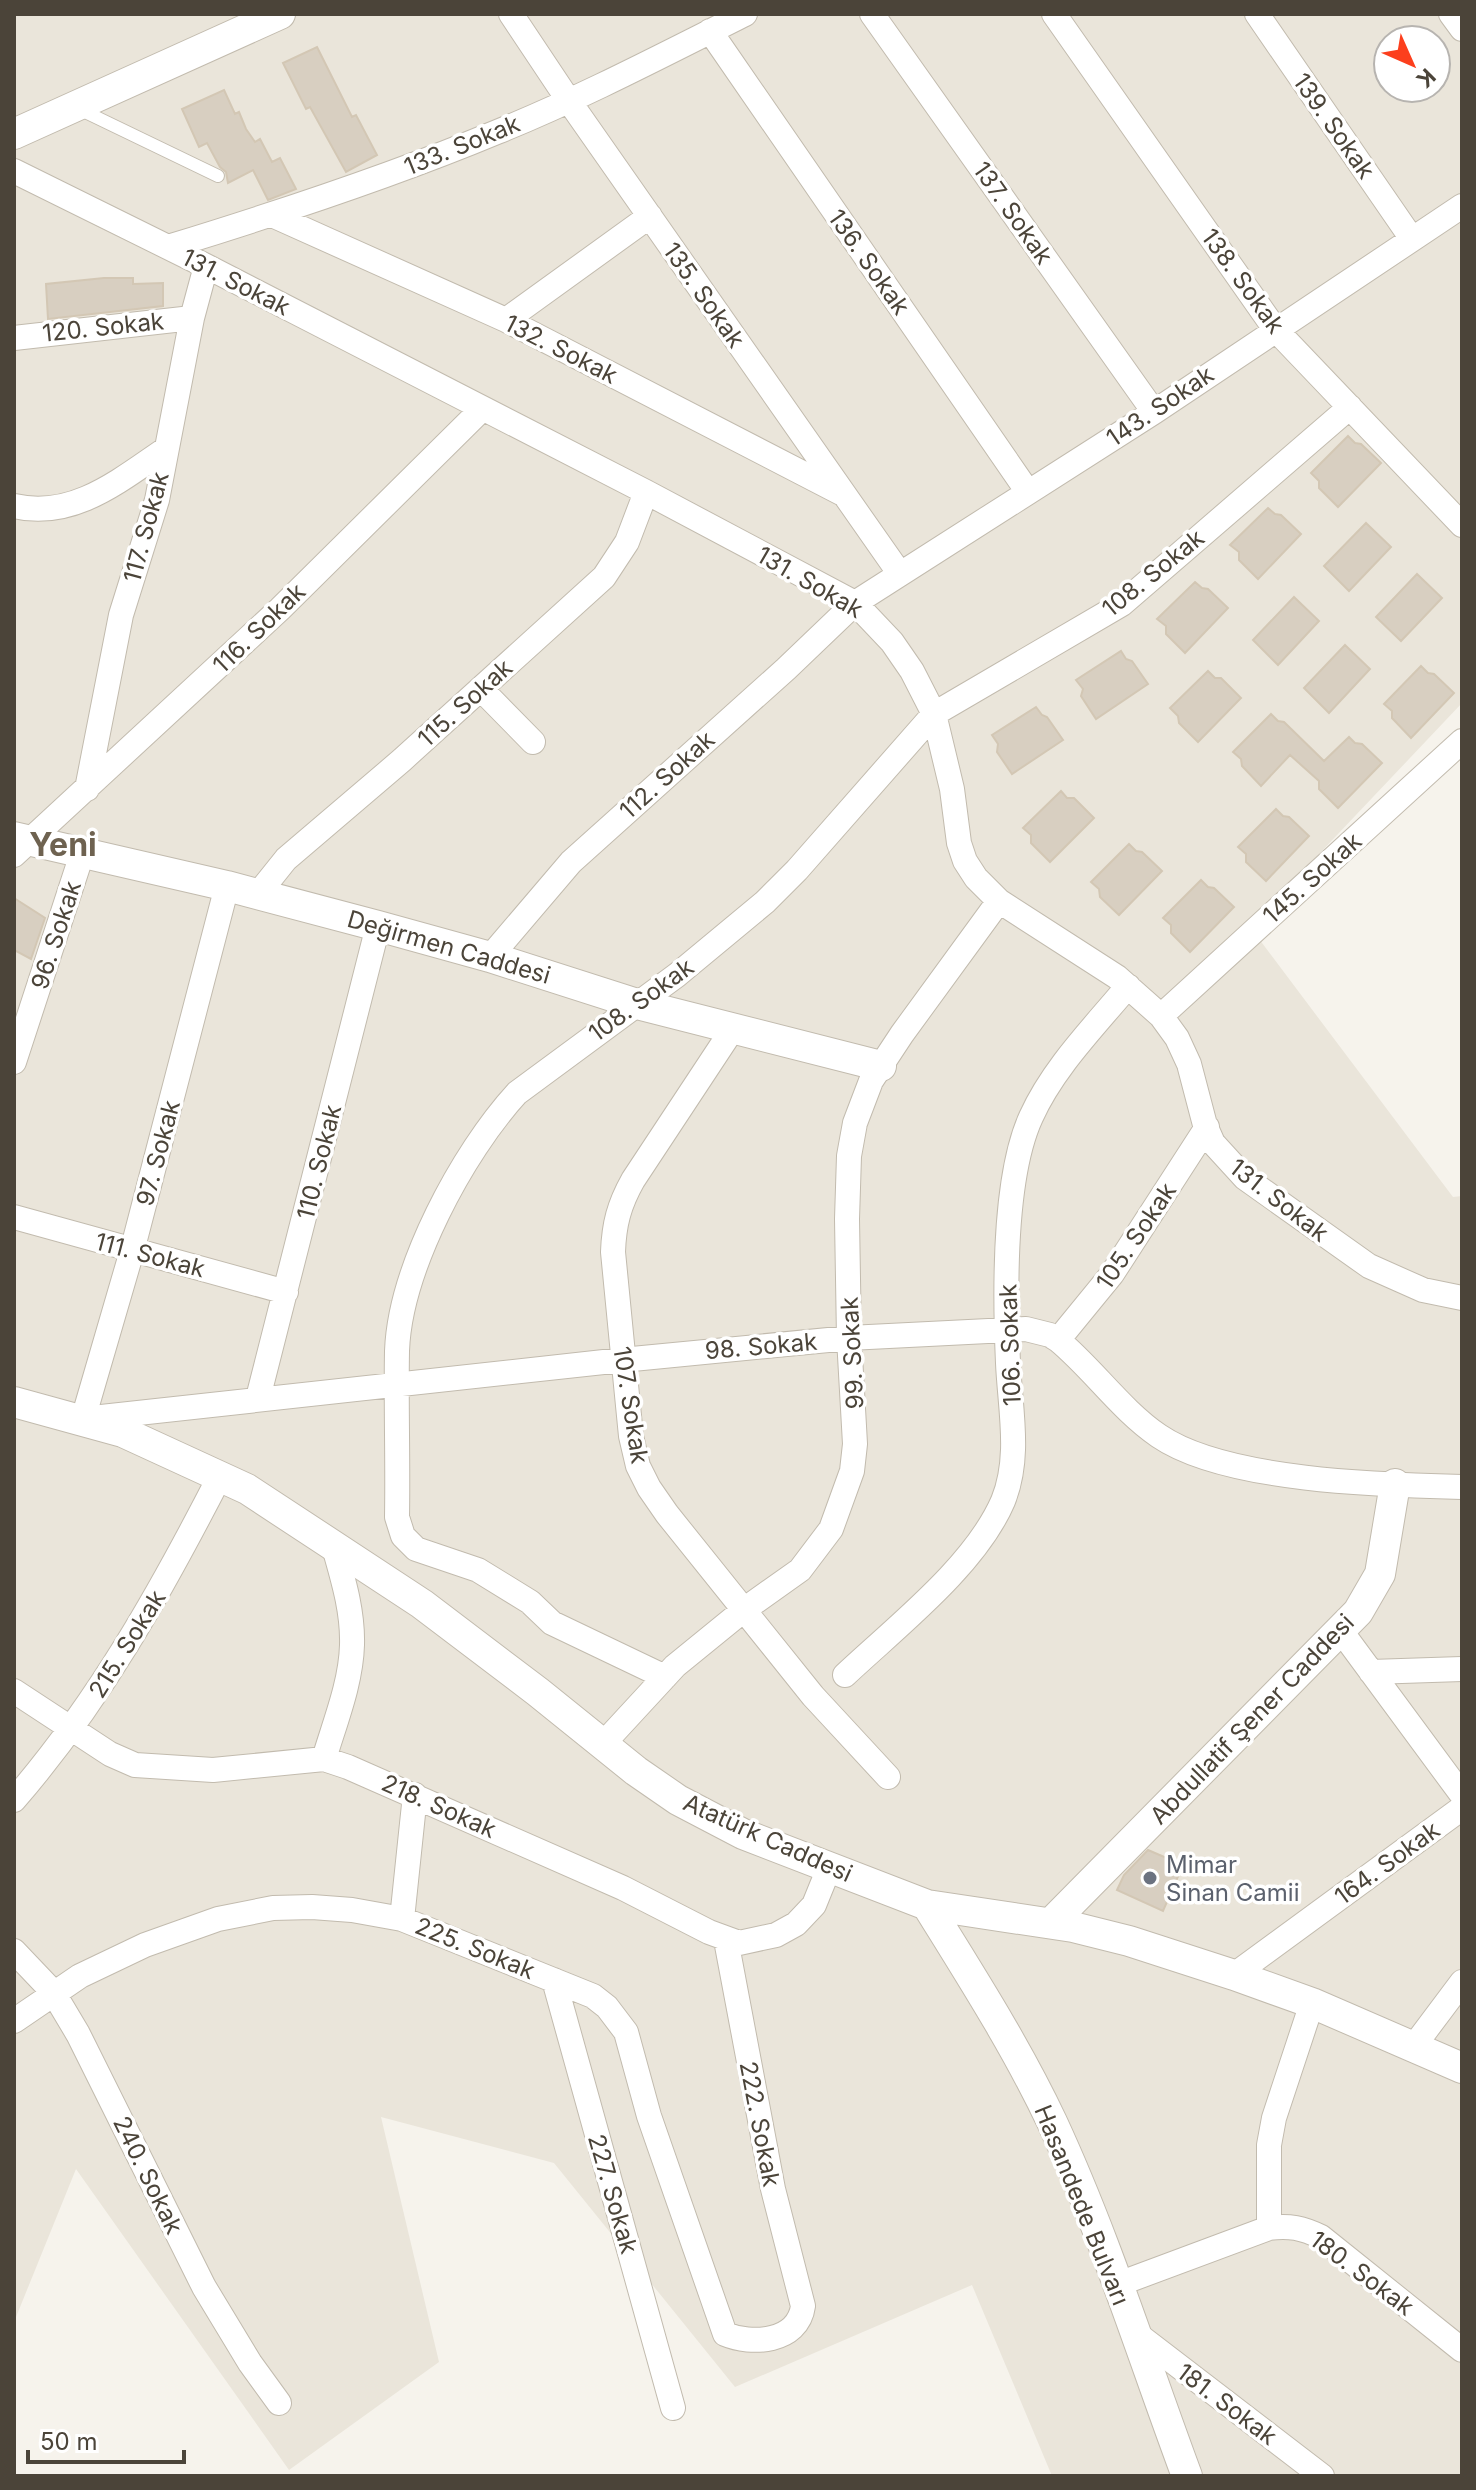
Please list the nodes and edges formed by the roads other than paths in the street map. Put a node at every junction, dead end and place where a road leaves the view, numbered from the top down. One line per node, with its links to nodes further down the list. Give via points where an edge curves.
1 (280, 14): 11 (street)
2 (511, 14): 10 (street, 135. Sokak)
3 (745, 14): 9 (street, 133. Sokak)
4 (872, 14): 27 (street, 137. Sokak)
5 (1054, 14): 23 (street, 138. Sokak)
6 (1257, 14): 18 (street, 139. Sokak)
7 (1451, 14): 8 (street)
8 (1462, 29)
9 (710, 31): 10 (street, 133. Sokak); 30 (street, 136. Sokak)
10 (569, 101): 16 (street, 133. Sokak, via 418,164); 17 (street, 135. Sokak)
11 (75, 107): 12 (street); 14 (lane)
12 (14, 134)
13 (14, 171): 19 (street, 131. Sokak)
14 (218, 176)
15 (1462, 206): 18 (street, 143. Sokak)
16 (272, 215): 19 (street, 133. Sokak); 22 (street, 132. Sokak)
17 (650, 216): 22 (street); 31 (street, 135. Sokak)
18 (1412, 239): 23 (street, 143. Sokak)
19 (168, 247): 20 (street, 131. Sokak)
20 (206, 266): 21 (street, 117. Sokak); 26 (street, 131. Sokak)
21 (192, 318): 24 (street, 120. Sokak); 28 (street, 117. Sokak)
22 (506, 320): 31 (street, 132. Sokak)
23 (1275, 329): 25 (street, 138. Sokak); 27 (street, 143. Sokak)
24 (14, 338)
25 (1350, 407): 33 (street, 138. Sokak); 37 (street, 108. Sokak, via 1122,604)
26 (482, 409): 29 (street, 131. Sokak); 40 (street, 116. Sokak, via 280,609)
27 (1154, 412): 30 (street, 143. Sokak)
28 (166, 449): 32 (street, via 80,501 45,510); 40 (street, 117. Sokak, via 152,522 121,615)
29 (646, 492): 35 (street, 131. Sokak); 36 (street, 115. Sokak, via 627,542 604,577)
30 (1028, 492): 34 (street, 143. Sokak)
31 (845, 495): 34 (street, 135. Sokak)
32 (14, 506)
33 (1459, 517)
34 (900, 574): 35 (street, 143. Sokak)
35 (855, 603): 37 (street, 131. Sokak, via 892,642); 47 (street, 112. Sokak, via 571,862)
36 (481, 689): 39 (street); 44 (street, 115. Sokak, via 286,859)
37 (934, 714): 45 (street, 131. Sokak, via 965,861); 49 (street, 108. Sokak, via 765,902)
38 (1462, 741): 50 (street, 145. Sokak)
39 (533, 742)
40 (87, 789): 41 (street, 116. Sokak)
41 (19, 845): 42 (street, Değirmen Caddesi)
42 (82, 854): 43 (street, Değirmen Caddesi); 52 (street, 96. Sokak)
43 (227, 886): 44 (street, Değirmen Caddesi); 56 (street, 97. Sokak)
44 (258, 894): 46 (street, Değirmen Caddesi)
45 (999, 901): 48 (street, 131. Sokak); 53 (street, 99. Sokak)
46 (378, 926): 47 (street, Değirmen Caddesi); 57 (street, 110. Sokak)
47 (490, 957): 49 (street, Değirmen Caddesi)
48 (1128, 986): 50 (street, 131. Sokak); 59 (street, 106. Sokak, via 1059,1070 1022,1139 1009,1234)
49 (637, 1004): 51 (street, Değirmen Caddesi); 63 (street, 108. Sokak, via 517,1093 465,1162 412,1275 397,1350)
50 (1161, 1016): 54 (street, 131. Sokak, via 1189,1064)
51 (734, 1027): 53 (street, Değirmen Caddesi); 62 (street, 107. Sokak, via 621,1201 613,1252)
52 (14, 1062)
53 (881, 1066): 60 (street, 99. Sokak, via 862,1102 849,1156)
54 (1207, 1127): 58 (street, 131. Sokak, via 1213,1143 1245,1178 1342,1249 1391,1278); 61 (street, 105. Sokak, via 1112,1274)
55 (14, 1217): 56 (street, 111. Sokak)
56 (132, 1251): 57 (street, 111. Sokak); 66 (street, 97. Sokak)
57 (286, 1292): 64 (street, 110. Sokak)
58 (1462, 1298)
59 (1007, 1329): 60 (street, 98. Sokak); 61 (street, 98. Sokak, via 1037,1331); 75 (street, 106. Sokak, via 1014,1439 1003,1500 955,1570)
60 (849, 1338): 62 (street, 98. Sokak); 71 (street, 99. Sokak, via 855,1444 844,1498 831,1529 807,1562)
61 (1058, 1340): 68 (street, 98. Sokak, via 1144,1424 1180,1447 1227,1464)
62 (622, 1360): 63 (street, 98. Sokak); 71 (street, 107. Sokak, via 631,1436 643,1477)
63 (399, 1382): 64 (street, 98. Sokak); 76 (street, 108. Sokak, via 397,1517 403,1536 416,1549 478,1570 530,1602 552,1623)
64 (258, 1398): 66 (street, 98. Sokak)
65 (14, 1402): 66 (street, Atatürk Caddesi)
66 (83, 1419): 67 (street, Atatürk Caddesi)
67 (220, 1476): 70 (street, Atatürk Caddesi); 78 (street, 215. Sokak, via 161,1590)
68 (1395, 1484): 69 (street, 98. Sokak); 72 (street, Abdullatif Şener Caddesi, via 1380,1574)
69 (1462, 1487)
70 (334, 1547): 79 (street, Atatürk Caddesi, via 422,1604); 80 (street, via 352,1644)
71 (745, 1609): 76 (street, 99. Sokak); 81 (street, 107. Sokak, via 813,1696)
72 (1341, 1631): 74 (street); 89 (street, Abdullatif Şener Caddesi)
73 (1462, 1669): 74 (street)
74 (1371, 1672): 83 (street)
75 (845, 1675)
76 (665, 1677): 79 (street, 99. Sokak)
77 (14, 1691): 78 (street, 218. Sokak)
78 (72, 1729): 80 (street, 218. Sokak, via 125,1763 151,1767 213,1770); 84 (street, 215. Sokak)
79 (603, 1744): 86 (street, Atatürk Caddesi, via 703,1815)
80 (324, 1759): 82 (street, 218. Sokak)
81 (888, 1777)
82 (415, 1795): 88 (street); 90 (street, 218. Sokak)
83 (1462, 1795)
84 (14, 1800)
85 (1462, 1808): 92 (street, 164. Sokak)
86 (829, 1868): 87 (street, Atatürk Caddesi); 90 (street, 218. Sokak, via 814,1905 796,1924 750,1942)
87 (927, 1905): 89 (street, Atatürk Caddesi); 101 (street, Hasandede Bulvarı, via 987,2001 1050,2119)
88 (402, 1919): 93 (street, 225. Sokak); 95 (street, 225. Sokak, via 312,1907 247,1911 145,1945)
89 (1051, 1923): 92 (street, Atatürk Caddesi, via 1129,1941)
90 (726, 1940): 103 (street, 222. Sokak, via 773,2189 803,2306 798,2321 779,2336 740,2340)
91 (14, 1951): 95 (street, 240. Sokak)
92 (1234, 1975): 96 (street, Atatürk Caddesi)
93 (554, 1980): 103 (street, 225. Sokak, via 593,1996 626,2032 649,2116); 106 (street, 227. Sokak)
94 (1462, 1982): 98 (street)
95 (53, 1992): 97 (street, 225. Sokak); 105 (street, 240. Sokak, via 204,2287)
96 (1312, 2003): 98 (street, Atatürk Caddesi); 100 (street, via 1274,2118)
97 (14, 2021)
98 (1414, 2046): 99 (street, Atatürk Caddesi)
99 (1462, 2068)
100 (1269, 2228): 101 (street, 180. Sokak); 104 (street, 180. Sokak, via 1306,2229 1321,2237)
101 (1116, 2285): 102 (street, Hasandede Bulvarı)
102 (1133, 2331): 107 (street, Hasandede Bulvarı); 108 (street, 181. Sokak)
103 (725, 2334)
104 (1462, 2350)
105 (279, 2403)
106 (673, 2408)
107 (1187, 2476)
108 (1322, 2476)

